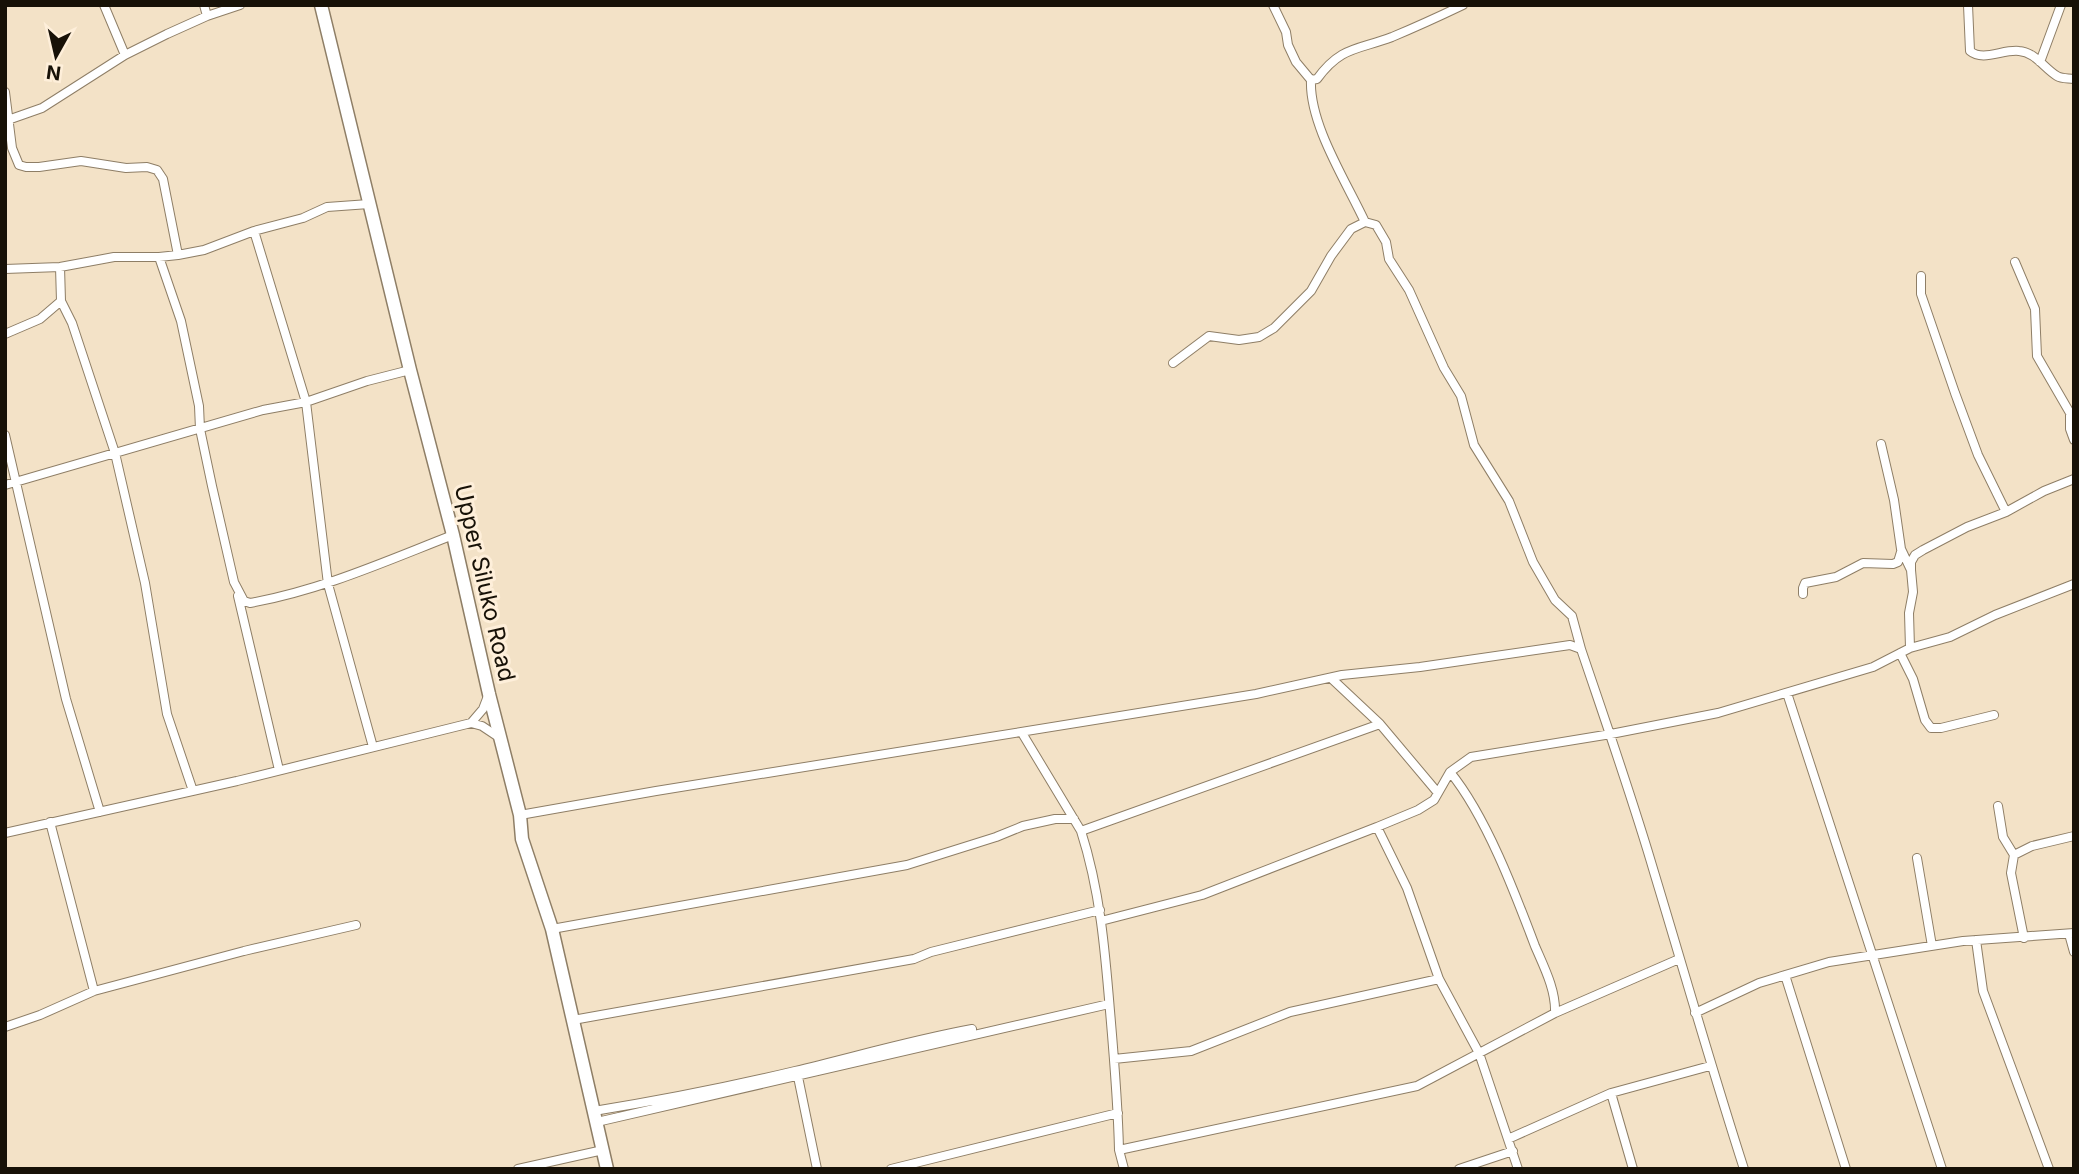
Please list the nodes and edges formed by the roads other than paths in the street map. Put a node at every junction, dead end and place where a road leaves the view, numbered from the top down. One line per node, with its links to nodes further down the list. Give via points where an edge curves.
1 (104, 5): 10 (street)
2 (204, 5): 9 (street)
3 (240, 5): 9 (street)
4 (321, 5): 16 (main road, Upper Siluko Road)
5 (1273, 5): 13 (street, via 1296,62)
6 (1463, 5): 13 (street, via 1391,37 1349,49)
7 (1968, 5): 11 (street, via 1974,55 2021,50)
8 (2061, 5): 11 (street)
9 (207, 16): 10 (street)
10 (125, 55): 15 (street, via 42,108)
11 (2040, 62): 12 (street, via 2059,77)
12 (2074, 79)
13 (1311, 80): 17 (street, via 1310,97 1318,125)
14 (5, 92): 15 (street)
15 (7, 120): 19 (street, via 19,165 81,161 157,170 163,179)
16 (369, 204): 18 (street, via 332,206); 28 (main road, Upper Siluko Road)
17 (1365, 222): 27 (street, via 1351,229 1311,291 1274,328 1259,337 1239,340 1209,336); 47 (street, via 1376,225 1386,242 1389,259 1461,396 1475,445 1505,492 1532,562 1555,600 1572,616)
18 (254, 231): 19 (street); 29 (street)
19 (178, 255): 20 (street)
20 (159, 257): 22 (street, via 114,257); 30 (street, via 181,321)
21 (2015, 262): 32 (street, via 2035,309 2037,356 2070,413)
22 (60, 267): 23 (street); 25 (street)
23 (5, 269)
24 (1921, 276): 38 (street, via 1921,294 1955,393)
25 (61, 302): 26 (street); 34 (street)
26 (5, 334)
27 (1173, 363)
28 (411, 370): 29 (street); 39 (main road, Upper Siluko Road)
29 (306, 402): 30 (street); 43 (street)
30 (201, 429): 34 (street); 42 (street)
31 (5, 435): 36 (street)
32 (2074, 440)
33 (1881, 444): 40 (street)
34 (115, 453): 36 (street); 61 (street, via 145,583 167,714)
35 (2074, 479): 38 (street)
36 (17, 481): 37 (street); 64 (street, via 66,699)
37 (5, 485)
38 (2006, 512): 41 (street, via 1923,550 1915,555)
39 (453, 535): 43 (street); 51 (main road, Upper Siluko Road)
40 (1901, 552): 41 (street); 45 (street, via 1893,564 1863,563 1836,577 1805,583)
41 (1911, 570): 46 (street)
42 (234, 582): 43 (street, via 244,601 250,603); 59 (street)
43 (328, 584): 58 (street)
44 (2074, 584): 46 (street, via 1950,637)
45 (1803, 594)
46 (1910, 648): 48 (street)
47 (1581, 649): 49 (street, via 1570,645); 56 (street)
48 (1900, 653): 50 (street, via 1873,667); 52 (street, via 1931,727)
49 (1331, 678): 54 (street); 55 (street)
50 (1787, 693): 56 (street, via 1718,713); 83 (street)
51 (489, 694): 53 (street); 57 (main road, Upper Siluko Road)
52 (1994, 715)
53 (471, 723): 57 (street); 58 (street)
54 (1380, 724): 62 (street); 69 (street)
55 (1021, 733): 65 (street); 66 (street)
56 (1611, 734): 60 (street, via 1471,757); 84 (street)
57 (501, 738): 65 (main road, Upper Siluko Road)
58 (373, 747): 59 (street)
59 (279, 770): 61 (street)
60 (1450, 772): 62 (street); 89 (street, via 1478,814 1523,914 1549,983)
61 (192, 791): 64 (street)
62 (1438, 793): 68 (street, via 1418,810)
63 (1998, 806): 72 (street, via 2003,837)
64 (100, 812): 67 (street)
65 (520, 815): 77 (main road, Upper Siluko Road, via 522,839)
66 (1074, 819): 69 (street); 77 (street, via 1023,826 907,865)
67 (50, 822): 70 (street); 87 (street)
68 (1377, 827): 75 (street, via 1202,894); 86 (street, via 1407,888)
69 (1081, 831): 74 (street)
70 (5, 833)
71 (2074, 836): 72 (street)
72 (2014, 855): 79 (street, via 2011,873)
73 (1917, 858): 81 (street)
74 (1100, 910): 75 (street); 91 (street, via 914,959)
75 (1101, 921): 88 (street)
76 (356, 925): 87 (street)
77 (552, 929): 91 (main road, Upper Siluko Road)
78 (2071, 934): 79 (street); 82 (street)
79 (2024, 938): 80 (street)
80 (1976, 940): 81 (street); 117 (street, via 1983,991)
81 (1932, 946): 83 (street)
82 (2074, 952)
83 (1873, 955): 85 (street); 116 (street)
84 (1679, 960): 89 (street); 90 (street)
85 (1785, 975): 90 (street); 115 (street)
86 (1438, 979): 94 (street); 95 (street, via 1290,1012 1191,1051)
87 (94, 991): 92 (street)
88 (1109, 1004): 95 (street); 97 (street)
89 (1555, 1013): 94 (street)
90 (1695, 1013): 96 (street)
91 (573, 1020): 100 (main road, Upper Siluko Road)
92 (5, 1027)
93 (972, 1029): 97 (street, via 914,1040)
94 (1479, 1053): 101 (street); 103 (street, via 1417,1086)
95 (1114, 1059): 99 (street)
96 (1710, 1066): 98 (street); 114 (street)
97 (795, 1074): 100 (street); 108 (street)
98 (1611, 1093): 101 (street); 113 (street)
99 (1118, 1113): 103 (street); 105 (street)
100 (596, 1116): 102 (main road, Upper Siluko Road)
101 (1508, 1139): 104 (street)
102 (603, 1150): 106 (street); 107 (main road, Upper Siluko Road)
103 (1119, 1150): 110 (street)
104 (1513, 1151): 111 (street); 112 (street)
105 (915, 1166): 109 (street)
106 (518, 1169)
107 (607, 1169)
108 (814, 1169)
109 (891, 1169)
110 (1124, 1169)
111 (1459, 1169)
112 (1518, 1169)
113 (1633, 1169)
114 (1744, 1169)
115 (1846, 1169)
116 (1942, 1169)
117 (2049, 1169)

